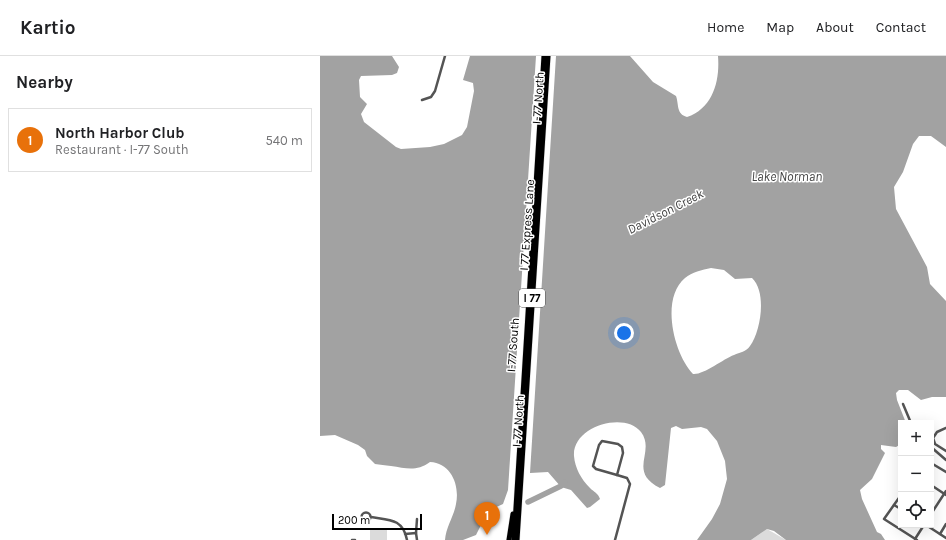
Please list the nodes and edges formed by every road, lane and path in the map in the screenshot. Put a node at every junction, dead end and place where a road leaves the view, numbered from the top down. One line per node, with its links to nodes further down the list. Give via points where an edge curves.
1 (445, 56): 4 (street, via 435,91 431,97)
2 (543, 56): 33 (highway, I 77 Express Lane / I 77); 33 (highway, I-77 South / I 77)
3 (550, 56): 34 (highway, I 77 Express Lane / I 77); 34 (highway, I-77 North / I 77)
4 (422, 100)
5 (903, 404): 6 (street)
6 (910, 420)
7 (946, 428): 9 (street, via 936,432 933,438 935,444)
8 (934, 450): 10 (street)
9 (946, 451)
10 (946, 460)
11 (934, 465): 12 (street)
12 (946, 472)
13 (617, 475): 13 (street, via 593,466 602,441 622,447 623,453); 35 (street, via 627,478 630,484)
14 (934, 487): 15 (street)
15 (945, 493): 19 (street)
16 (898, 499): 17 (street)
17 (894, 505): 18 (street); 36 (street, via 884,519)
18 (898, 507)
19 (934, 510)
20 (371, 516): 26 (street, via 391,520 399,525)
21 (417, 519): 25 (street)
22 (946, 524): 27 (street)
23 (923, 528): 36 (street)
24 (930, 528): 27 (street)
25 (416, 533): 26 (street); 32 (street)
26 (405, 534): 31 (street)
27 (940, 534): 28 (street)
28 (946, 538)
29 (352, 540): 30 (street)
30 (355, 540)
31 (407, 540)
32 (417, 540)
33 (511, 540)
34 (519, 540)
35 (616, 540)
36 (916, 540)

